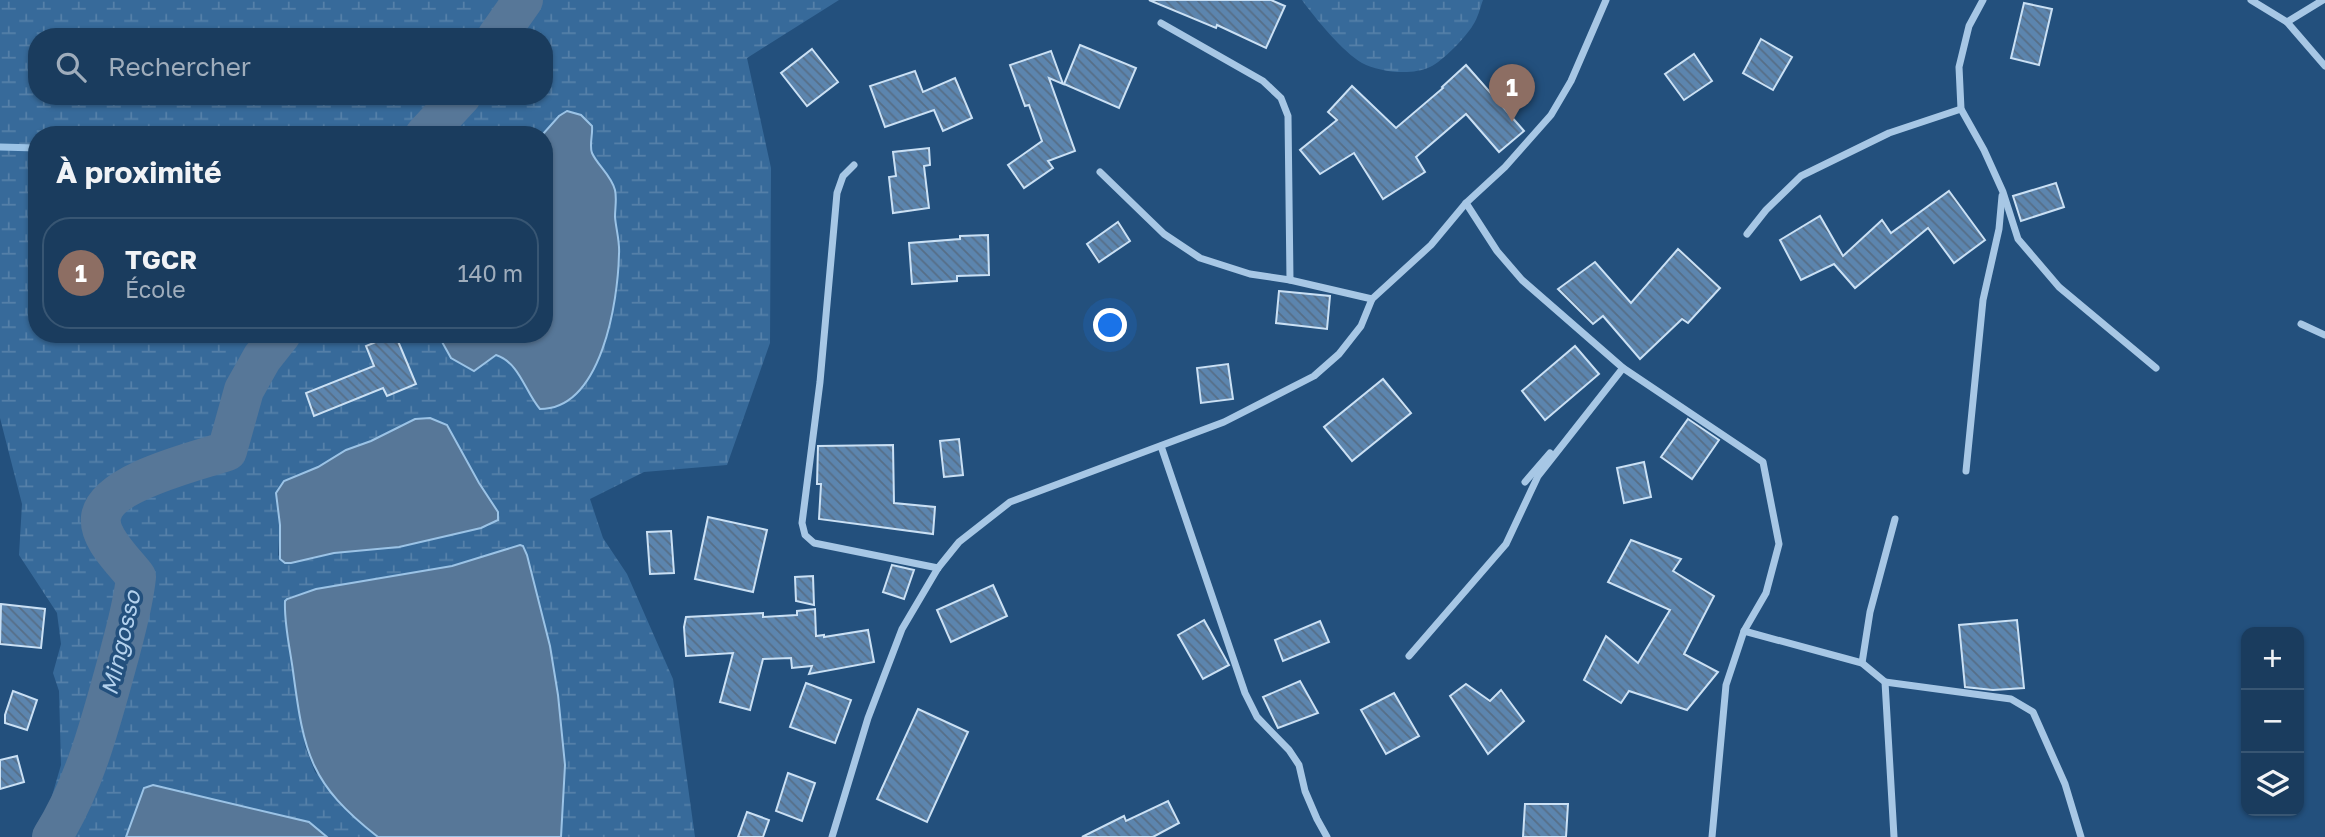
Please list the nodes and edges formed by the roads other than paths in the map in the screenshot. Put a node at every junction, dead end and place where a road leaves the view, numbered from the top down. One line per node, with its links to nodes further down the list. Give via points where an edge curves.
1 (1606, 0): 12 (street, via 1551,115)
2 (1983, 0): 8 (street, via 1969,26 1959,67)
3 (2251, 0): 5 (street)
4 (2323, 0): 5 (street)
5 (2287, 22): 7 (street)
6 (1161, 23): 14 (street, via 1263,81 1281,98 1288,116)
7 (2325, 66)
8 (1961, 109): 11 (street); 13 (street, via 1889,133 1801,176)
9 (854, 165): 24 (street, via 843,176 837,193 802,523 805,535 814,543)
10 (1100, 172): 14 (street, via 1164,234 1200,258)
11 (2003, 192): 19 (street, via 2018,239 2059,286); 21 (street, via 1983,300)
12 (1466, 203): 15 (street, via 1431,245); 18 (street, via 1497,251 1522,279)
13 (1747, 234)
14 (1290, 281): 15 (street)
15 (1372, 299): 20 (street, via 1361,326 1314,376 1224,422)
16 (2301, 324): 17 (street)
17 (2325, 335)
18 (1623, 368): 22 (street); 25 (street, via 1763,462 1779,544 1766,593); 26 (street, via 1538,476 1506,544)
19 (2156, 368)
20 (1161, 446): 24 (street, via 1010,502 959,542); 30 (street, via 1245,693 1257,717 1299,765 1305,792)
21 (1966, 471)
22 (1525, 482)
23 (1895, 519): 27 (street, via 1870,612)
24 (938, 568): 29 (street, via 902,629 868,718)
25 (1744, 631): 27 (street); 31 (street, via 1726,685)
26 (1409, 656)
27 (1862, 663): 28 (street)
28 (1885, 682): 32 (street); 33 (street, via 2011,699 2033,712 2065,784)
29 (832, 837)
30 (1327, 837)
31 (1712, 837)
32 (1894, 837)
33 (2081, 837)

